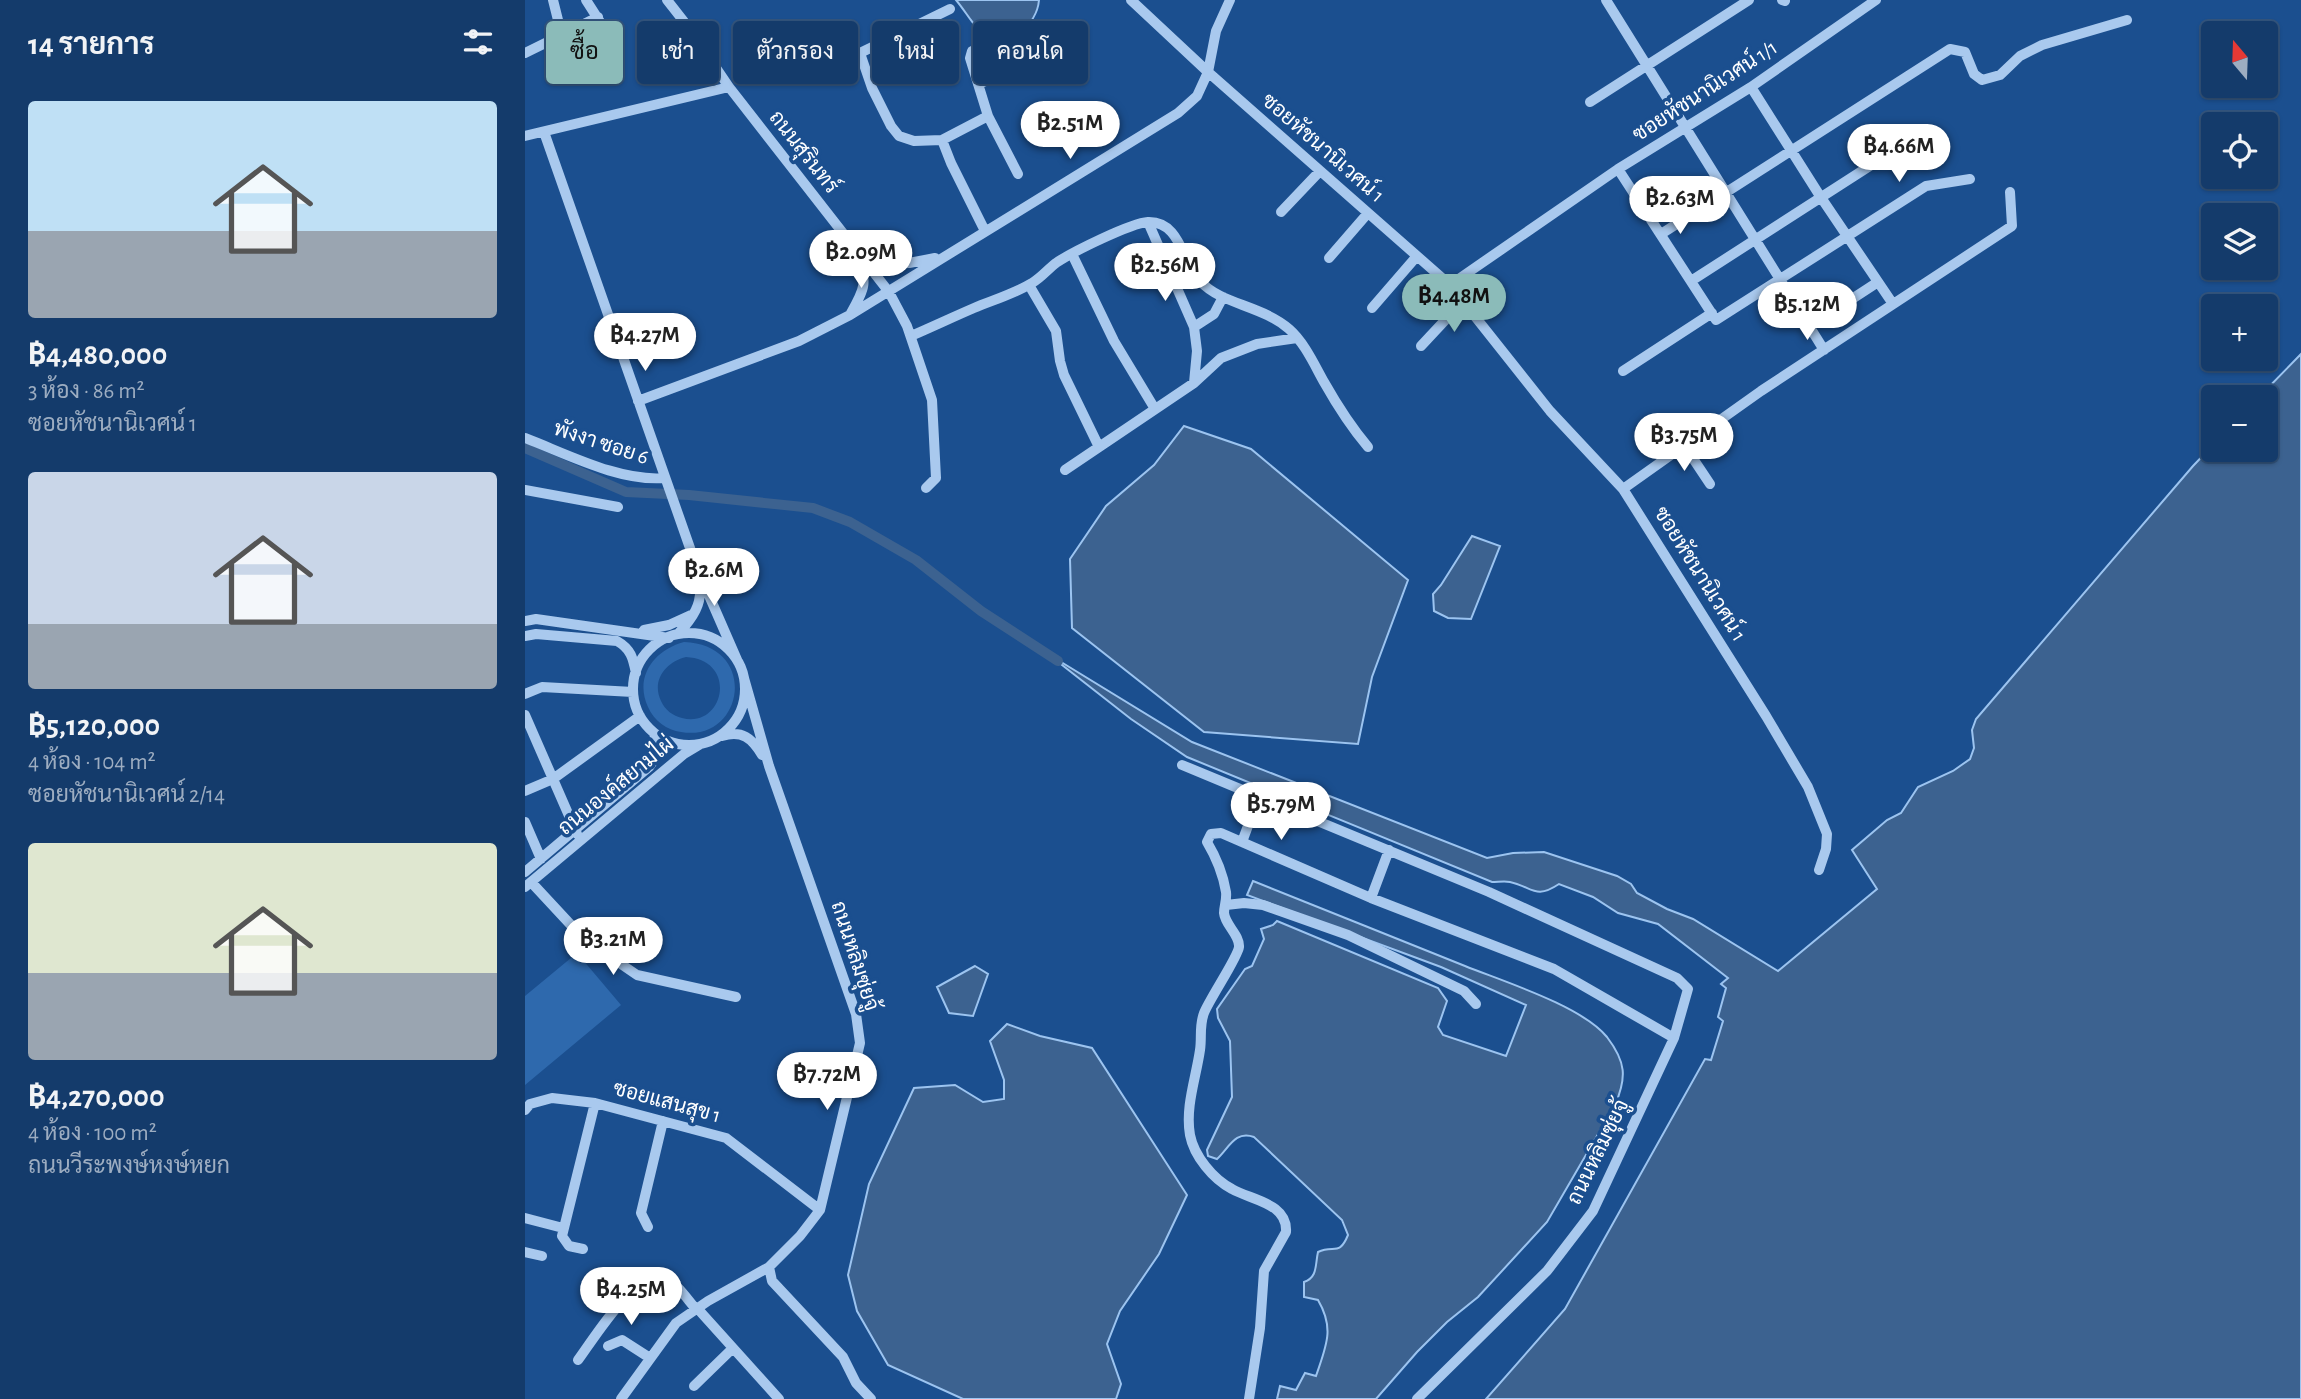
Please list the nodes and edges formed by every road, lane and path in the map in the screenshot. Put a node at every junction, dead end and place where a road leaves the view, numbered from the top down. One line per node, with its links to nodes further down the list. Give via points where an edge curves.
1 (553, 0): 11 (street)
2 (586, 0): 12 (street)
3 (667, 0): 20 (street, ถนนสุรินทร์)
4 (1131, 0): 18 (street, ซอยหัชนานิเวศน์ 1)
5 (1230, 0): 18 (street, via 1216,30)
6 (1749, 0): 16 (street)
7 (1877, 0): 21 (street, ซอยหัชนานิเวศน์ 1/1)
8 (1611, 2): 16 (street)
9 (950, 9): 27 (street, via 860,53 899,136 914,141)
10 (2127, 20): 29 (street, via 2042,45 2019,56 2000,75 1982,80 1974,74 1965,52 1950,49)
11 (558, 21)
12 (600, 21)
13 (546, 43): 15 (street)
14 (973, 51): 17 (street)
15 (525, 53)
16 (1647, 64): 22 (street); 24 (street)
17 (973, 68)
18 (1208, 72): 31 (street, ซอยหัชนานิเวศน์ 1); 40 (street, via 1198,96 1178,113)
19 (978, 84): 23 (street)
20 (729, 87): 25 (street); 44 (street, ถนนสุรินทร์)
21 (1751, 87): 24 (street, ซอยหัชนานิเวศน์ 1/1); 29 (street)
22 (1590, 102)
23 (988, 116): 27 (street); 32 (street)
24 (1686, 127): 30 (street, ซอยหัชนานิเวศน์ 1/1); 35 (street)
25 (544, 132): 26 (street); 69 (street)
26 (525, 136)
27 (942, 140): 40 (street)
28 (1907, 142): 36 (street)
29 (1791, 150): 35 (street); 36 (street)
30 (1618, 169): 41 (street); 53 (street, ซอยหัชนานิเวศน์ 1/1)
31 (1320, 171): 37 (street); 38 (street, ซอยหัชนานิเวศน์ 1)
32 (1018, 174)
33 (1970, 179): 42 (street, via 1926,186)
34 (2010, 192): 57 (street, via 2012,226)
35 (1727, 193): 41 (street); 43 (street)
36 (1820, 197): 42 (street); 43 (street)
37 (1281, 212)
38 (1368, 212): 46 (street, ซอยหัชนานิเวศน์ 1); 48 (street)
39 (1148, 222): 45 (street); 55 (street, via 1166,226 1201,283); 61 (street)
40 (985, 231): 47 (street)
41 (1661, 234): 50 (street)
42 (1846, 236): 49 (street); 51 (street)
43 (1756, 239): 49 (street); 50 (street)
44 (857, 251): 47 (street, via 888,264); 54 (street, ถนนสุรินทร์); 59 (street, via 865,281)
45 (1072, 254): 52 (street); 70 (street, via 1114,341)
46 (1417, 256): 53 (street, ซอยหัชนานิเวศน์ 1); 58 (street)
47 (942, 257): 54 (street)
48 (1329, 258)
49 (1780, 279): 60 (street); 62 (street)
50 (1691, 281): 60 (street)
51 (1878, 282): 57 (street); 62 (street)
52 (1029, 285): 63 (street); 73 (street, via 1056,331 1064,375)
53 (1450, 285): 56 (street, ซอยหัชนานิเวศน์ 1)
54 (889, 292): 59 (street); 63 (street, ถนนสุรินทร์)
55 (1223, 298): 61 (street, via 1214,314); 64 (street, via 1266,314)
56 (1463, 301): 65 (street); 79 (street, ซอยหัชนานิเวศน์ 1, via 1550,411)
57 (1893, 304): 66 (street)
58 (1372, 308)
59 (850, 315): 69 (street, via 800,341)
60 (1714, 316): 67 (street)
61 (1194, 327): 68 (street)
62 (1809, 327): 66 (street)
63 (911, 336): 78 (street, ถนนสุรินทร์, via 932,400 936,478)
64 (1297, 338): 68 (street, via 1240,349 1221,358); 74 (street)
65 (1422, 346)
66 (1824, 350): 72 (street)
67 (1623, 371)
68 (1194, 383): 70 (street)
69 (639, 401): 76 (street)
70 (1156, 409): 73 (street)
71 (525, 438): 76 (street, พังงา ซอย 6, via 596,466 647,480)
72 (1684, 445): 77 (street); 79 (street)
73 (1099, 447): 75 (street)
74 (1368, 447)
75 (1065, 470)
76 (666, 480): 82 (street)
77 (1710, 484)
78 (926, 488)
79 (1623, 489): 108 (street, ซอยหัชนานิเวศน์ 1, via 1808,787 1827,834)
80 (525, 490): 81 (street)
81 (618, 507)
82 (697, 568): 83 (street, via 701,588); 88 (street)
83 (694, 613): 85 (street, via 669,625); 87 (street)
84 (525, 621): 85 (street)
85 (630, 632): 87 (street)
86 (525, 636): 89 (street, via 617,641 627,647)
87 (674, 636): 88 (street, via 709,637); 89 (street, via 657,644)
88 (738, 662): 90 (street)
89 (636, 673): 91 (street)
90 (744, 678): 96 (street, via 741,711); 99 (street, ถนนหลิมซุ่ยจู้)
91 (633, 692): 92 (street, via 542,687); 94 (street)
92 (525, 694)
93 (525, 715): 100 (street)
94 (640, 716): 95 (street); 100 (street)
95 (654, 733): 97 (street, via 682,745); 104 (street, ถนนองค์สยามไผ่, via 655,760)
96 (718, 737): 97 (street); 99 (street, ถนนหลิมซุ่ยจู้, via 748,737)
97 (701, 744): 104 (street, ถนนองค์สยามไผ่)
98 (1182, 765): 102 (street)
99 (769, 766): 118 (street, ถนนหลิมซุ่ยจู้, via 856,1014 860,1043)
100 (553, 779): 101 (street); 104 (street)
101 (525, 791)
102 (1259, 796): 105 (street); 106 (street)
103 (525, 822): 107 (street)
104 (578, 835): 107 (street, ถนนองค์สยามไผ่); 109 (street, ถนนองค์สยามไผ่)
105 (1241, 842): 110 (street); 111 (street, via 1221,833 1211,834 1207,842 1219,865)
106 (1389, 850): 110 (street); 114 (street, ถนนหลิมซุ่ยจู้, via 1678,978 1688,989)
107 (541, 859): 109 (street, ถนนองค์สยามไผ่)
108 (1819, 870)
109 (527, 880): 112 (street, via 583,938 637,975)
110 (1371, 898): 114 (street, via 1554,969)
111 (1226, 905): 113 (street, via 1263,905 1348,935 1464,991); 135 (street, via 1224,914 1239,949 1199,1028 1189,1111 1191,1136 1208,1168 1232,1190 1278,1211 1286,1223 1286,1232 1264,1272)
112 (736, 997)
113 (1476, 1004)
114 (1674, 1038): 136 (street, ถนนหลิมซุ่ยจู้, via 1593,1211 1548,1271)
115 (595, 1103): 116 (street, ซอยแสนสุข 1, via 552,1098); 117 (street, ซอยแสนสุข 1); 121 (street)
116 (525, 1110)
117 (663, 1121): 118 (street, ซอยแสนสุข 1, via 726,1138); 120 (street, via 641,1213)
118 (820, 1210): 125 (street, ถนนหลิมซุ่ยจู้)
119 (525, 1219): 121 (street)
120 (648, 1227)
121 (563, 1228): 122 (street, via 565,1242)
122 (583, 1250)
123 (525, 1251): 124 (street)
124 (542, 1256)
125 (769, 1267): 126 (street, ถนนหลิมซุ่ยจู้); 134 (street, via 772,1281 843,1357 856,1383)
126 (697, 1309): 128 (street); 129 (street, ถนนหลิมซุ่ยจู้, via 675,1323); 130 (street, via 668,1279 661,1276 643,1281 629,1291)
127 (608, 1346): 129 (street, via 622,1340)
128 (732, 1349): 131 (street); 133 (street)
129 (650, 1358): 132 (street, ถนนหลิมซุ่ยจู้)
130 (578, 1360)
131 (694, 1386)
132 (621, 1399)
133 (779, 1399)
134 (871, 1399)
135 (1249, 1399)
136 (1417, 1399)

